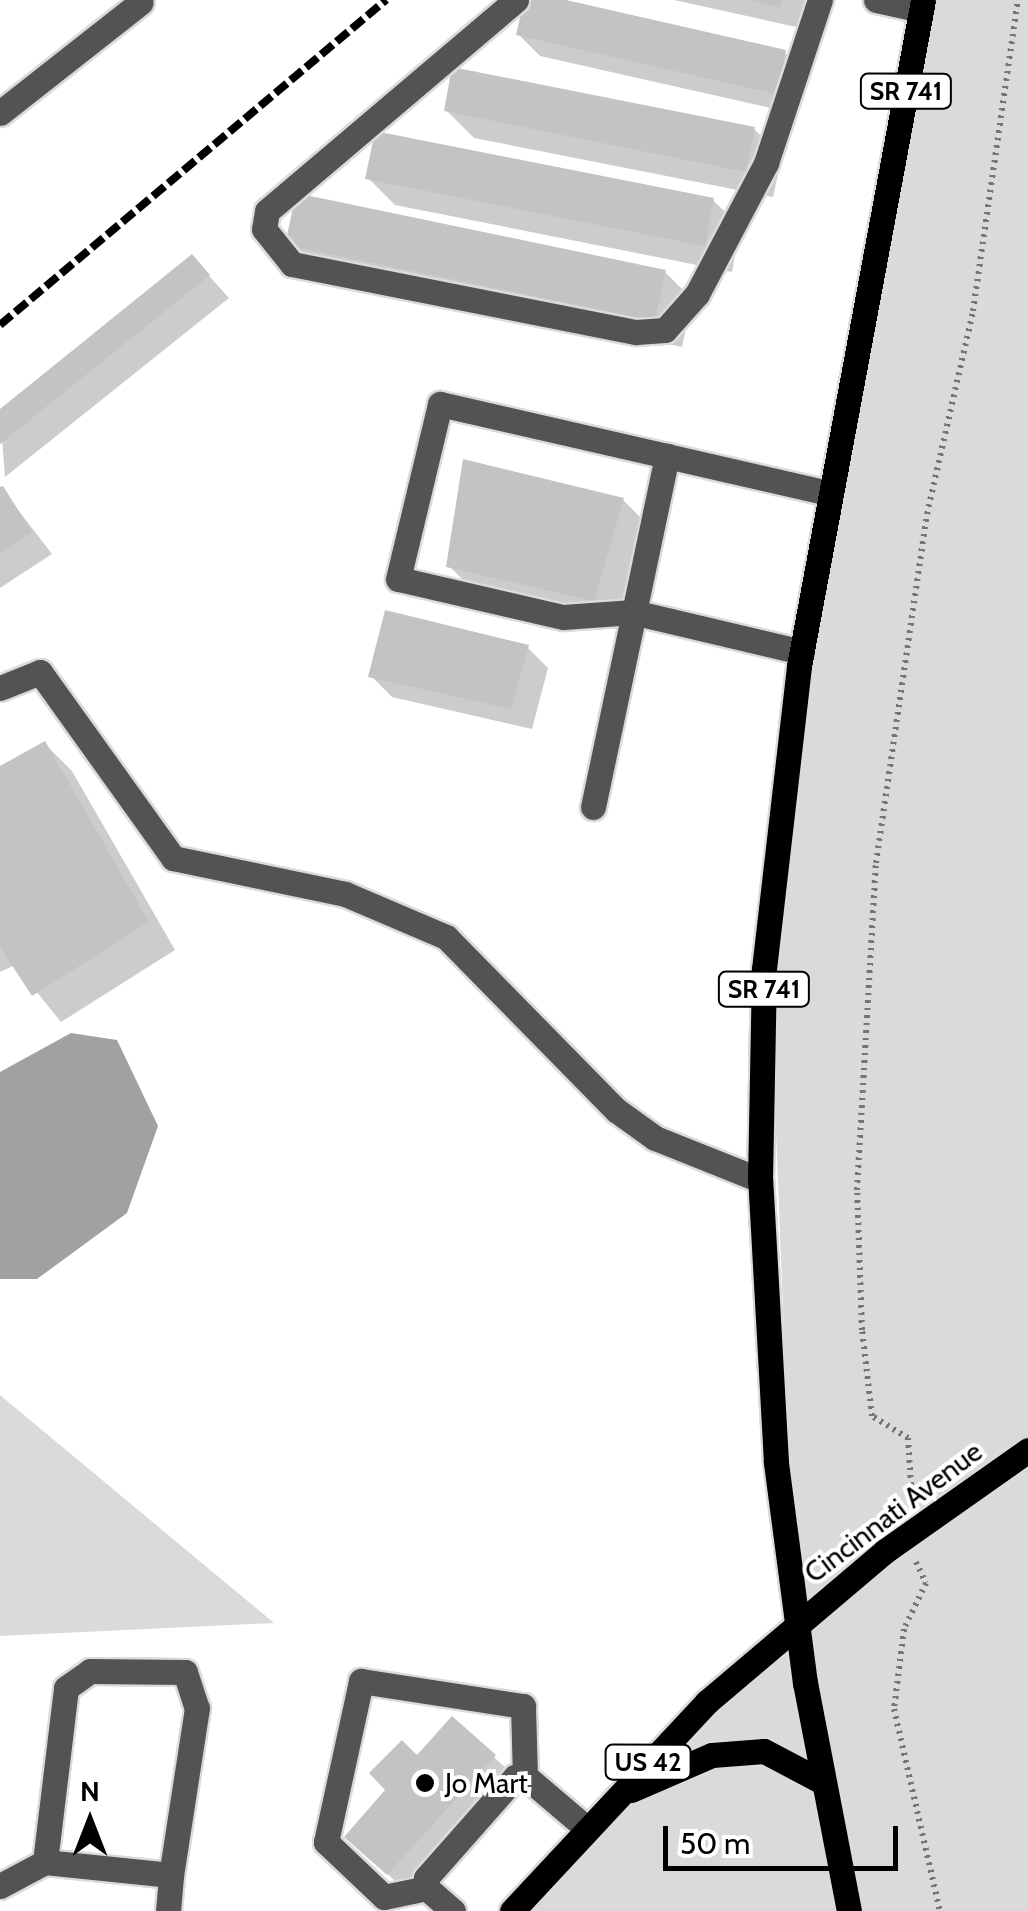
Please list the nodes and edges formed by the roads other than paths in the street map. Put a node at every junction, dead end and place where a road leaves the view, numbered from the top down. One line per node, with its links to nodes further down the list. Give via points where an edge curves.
1 (516, 0): 2 (lane, via 266,211 264,229 292,264 636,332 665,330 697,294 766,163)
2 (820, 0)
3 (876, 0): 5 (lane)
4 (142, 2): 6 (lane)
5 (922, 5): 8 (main road, SR 741)
6 (0, 113)
7 (667, 456): 8 (lane); 9 (lane); 9 (lane, via 440,404 398,578 563,616)
8 (830, 493): 10 (main road, SR 741)
9 (633, 612): 10 (lane); 12 (lane)
10 (802, 652): 13 (main road, SR 741, via 764,969)
11 (0, 688): 13 (lane, via 40,672 172,858 345,894 446,937 616,1110 655,1138)
12 (592, 807)
13 (760, 1180): 15 (main road, SR 741, via 776,1462)
14 (1028, 1450): 15 (main road, Cincinnati Avenue / US 42)
15 (796, 1623): 17 (main road, SR 741); 18 (main road, US 42)
16 (525, 1776): 19 (lane); 23 (lane, via 502,1792 426,1878); 23 (lane, via 523,1706 361,1680 326,1842 384,1897)
17 (822, 1781): 18 (main road, via 764,1750 712,1755); 27 (main road, SR 741)
18 (609, 1802): 19 (main road, US 42)
19 (586, 1828): 26 (main road, US 42)
20 (46, 1862): 21 (lane); 21 (lane, via 66,1688 90,1671 185,1672 197,1708); 22 (lane)
21 (172, 1875): 24 (lane)
22 (0, 1886)
23 (426, 1888): 25 (lane)
24 (168, 1911)
25 (452, 1911)
26 (512, 1911)
27 (849, 1911)

